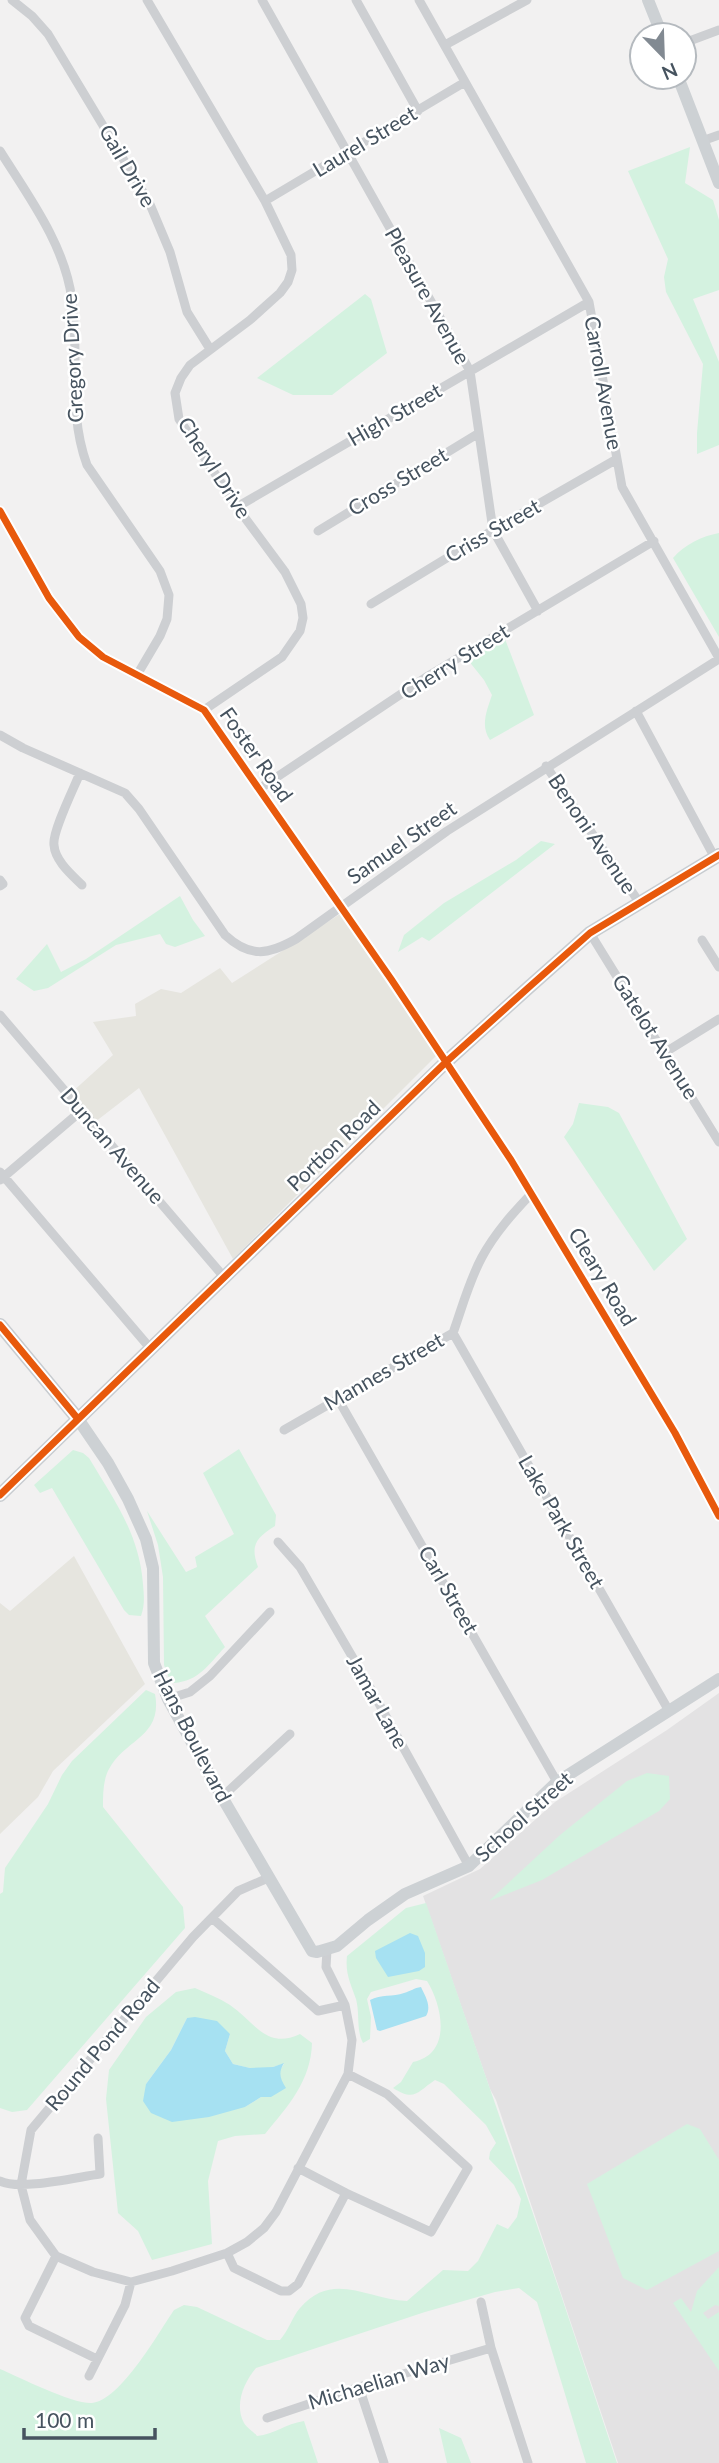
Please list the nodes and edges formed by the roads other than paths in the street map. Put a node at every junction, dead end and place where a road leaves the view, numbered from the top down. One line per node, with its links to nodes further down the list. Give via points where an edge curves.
1 (12, 0): 22 (street, Gail Drive, via 48,34 149,202 170,252 187,312)
2 (147, 0): 20 (street, Cheryl Drive)
3 (262, 0): 18 (street, Pleasure Avenue)
4 (356, 0): 14 (street)
5 (419, 0): 11 (street, Carroll Avenue)
6 (527, 0): 11 (street)
7 (648, 0): 8 (street)
8 (656, 21)
9 (719, 30): 10 (street)
10 (698, 38)
11 (445, 45): 12 (street, Carroll Avenue)
12 (466, 82): 14 (street, Laurel Street); 21 (street, Carroll Avenue)
13 (683, 91): 16 (street)
14 (418, 111): 18 (street, Laurel Street)
15 (719, 135): 16 (street)
16 (702, 141): 19 (street)
17 (0, 151): 34 (street, Gregory Drive, via 52,237 67,276 72,300 75,415 87,465 160,571 169,595 167,619)
18 (348, 153): 20 (street, Laurel Street); 23 (street, Pleasure Avenue)
19 (719, 183)
20 (265, 201): 22 (street, Cheryl Drive, via 291,255 288,282 250,320)
21 (589, 302): 23 (street, High Street); 25 (street, Carroll Avenue)
22 (211, 349): 26 (street, Cheryl Drive, via 181,378 175,393 176,411)
23 (470, 371): 24 (street, Pleasure Avenue); 26 (street, High Street)
24 (479, 433): 28 (street, Pleasure Avenue); 29 (street, Cross Street)
25 (617, 459): 28 (street, Criss Street); 30 (street, Carroll Avenue, via 622,487)
26 (237, 507): 35 (street, Cheryl Drive, via 294,588 303,618 300,631 282,657)
27 (0, 511): 34 (street, Foster Road, via 63,618 103,657)
28 (493, 530): 31 (street, Criss Street); 32 (street, Pleasure Avenue)
29 (318, 531)
30 (654, 541): 32 (street, Cherry Street); 33 (street, Carroll Avenue)
31 (371, 604)
32 (538, 611): 40 (street, Cherry Street, via 428,676)
33 (719, 659): 36 (street, Samuel Street)
34 (137, 675): 35 (street, Foster Road)
35 (204, 710): 40 (street, Foster Road)
36 (636, 711): 38 (street, Samuel Street); 41 (street)
37 (0, 735): 39 (street, Samuel Street)
38 (546, 766): 43 (street, Benoni Avenue); 44 (street, Samuel Street)
39 (80, 773): 42 (street, via 54,846); 44 (street, Samuel Street, via 125,793 217,926 245,949 260,952 283,946)
40 (259, 789): 44 (street, Foster Road)
41 (717, 856): 43 (main road, Portion Road)
42 (82, 885)
43 (639, 902): 45 (main road, Portion Road)
44 (340, 908): 51 (street, Foster Road)
45 (590, 933): 50 (street, Gatelot Avenue); 51 (main road, Portion Road)
46 (702, 940): 47 (street)
47 (719, 967)
48 (0, 1015): 52 (street, Duncan Avenue)
49 (719, 1019): 50 (street)
50 (664, 1052): 53 (street, Gatelot Avenue)
51 (446, 1062): 55 (street, Cleary Road); 56 (main road, Portion Road)
52 (81, 1111): 54 (street); 56 (street, Duncan Avenue)
53 (719, 1142)
54 (1, 1176): 59 (street)
55 (532, 1193): 58 (street, Mannes Street, via 506,1221 482,1258); 64 (street, Cleary Road, via 675,1433)
56 (224, 1278): 59 (main road, Portion Road)
57 (0, 1325): 61 (main road)
58 (453, 1333): 60 (street, Mannes Street); 69 (street, Lake Park Street)
59 (150, 1348): 61 (main road, Portion Road)
60 (338, 1399): 62 (street, Mannes Street); 71 (street, Carl Street)
61 (78, 1419): 63 (main road, Portion Road); 68 (street, Hans Boulevard, via 108,1463 146,1539 153,1569 155,1663)
62 (284, 1430)
63 (2, 1489)
64 (719, 1516)
65 (278, 1542): 73 (street, Jamar Lane, via 307,1579)
66 (270, 1612): 68 (street, via 210,1676 190,1692)
67 (719, 1679): 69 (street, School Street)
68 (169, 1699): 72 (street, Hans Boulevard)
69 (669, 1711): 71 (street, School Street)
70 (290, 1734): 72 (street)
71 (557, 1782): 73 (street, School Street)
72 (222, 1797): 74 (street, Hans Boulevard)
73 (469, 1866): 76 (street, School Street, via 405,1895)
74 (268, 1878): 75 (street, Round Pond Road, via 238,1891); 76 (street, Hans Boulevard, via 312,1951)
75 (212, 1918): 77 (street, via 318,2011); 82 (street, Round Pond Road, via 31,2130)
76 (327, 1950): 77 (street, via 326,1967)
77 (345, 2005): 78 (street, via 352,2040)
78 (348, 2074): 80 (street); 83 (street, via 387,2094 468,2168 431,2232)
79 (98, 2138): 82 (street, via 100,2174)
80 (298, 2168): 83 (street); 84 (street, via 270,2220)
81 (0, 2181): 82 (street)
82 (21, 2185): 85 (street, Round Pond Road, via 30,2220)
83 (346, 2193): 84 (street, via 298,2284 289,2291 234,2268)
84 (227, 2253): 86 (street)
85 (56, 2256): 86 (street, Round Pond Road, via 93,2273); 89 (street, via 25,2318 29,2326)
86 (131, 2282): 89 (street, via 125,2305)
87 (481, 2302): 88 (street)
88 (491, 2348): 91 (street, Michaelian Way); 94 (street)
89 (97, 2359): 90 (street)
90 (89, 2376)
91 (359, 2387): 92 (street, Michaelian Way); 93 (street)
92 (267, 2418)
93 (384, 2463)
94 (528, 2463)

